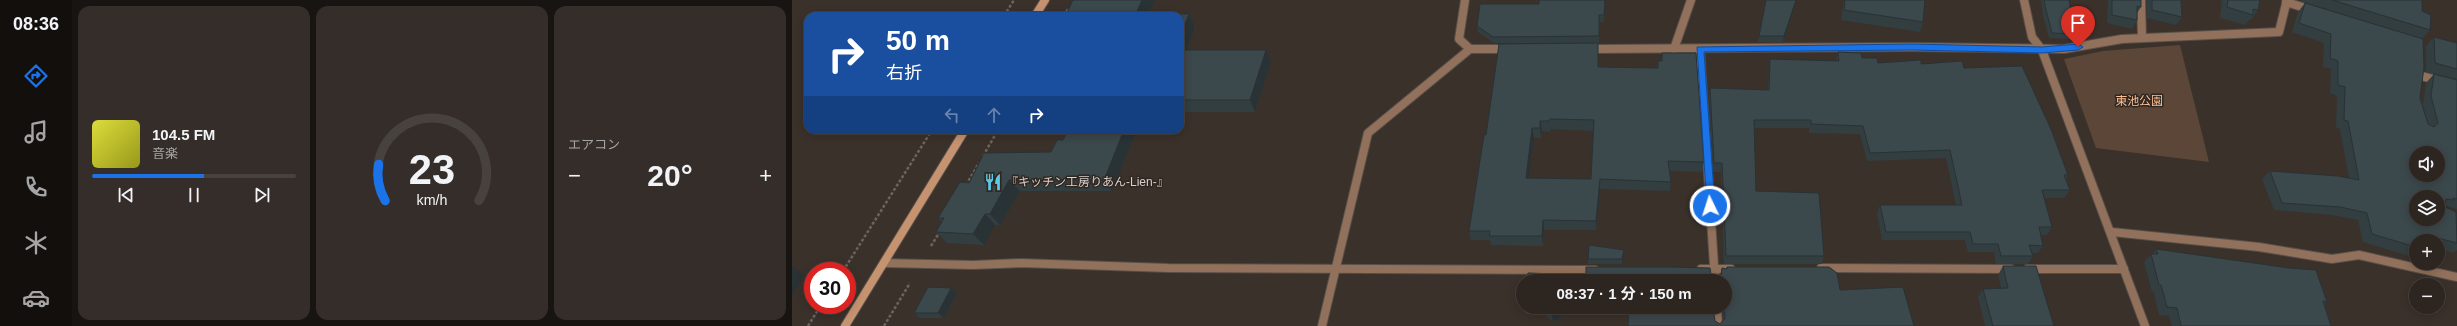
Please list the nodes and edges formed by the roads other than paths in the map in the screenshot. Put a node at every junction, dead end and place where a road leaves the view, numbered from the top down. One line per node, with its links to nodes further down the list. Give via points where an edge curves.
1 (1045, 0): 7 (street)
2 (1465, 0): 10 (street, via 1459,39)
3 (1691, 0): 13 (street)
4 (2024, 0): 15 (street, via 2032,36)
5 (2141, 0): 9 (street)
6 (2286, 1): 8 (street); 9 (street, via 2280,32)
7 (1038, 12)
8 (2324, 14)
9 (2142, 38): 15 (street, via 2122,39 2064,50)
10 (1470, 49): 11 (street); 26 (street, via 1368,133)
11 (1517, 49)
12 (1580, 49): 13 (street)
13 (1674, 49): 14 (street)
14 (1700, 49): 15 (street, via 1912,47); 22 (street)
15 (2042, 50): 19 (street)
16 (2421, 76): 17 (street)
17 (2457, 85)
18 (963, 134): 20 (street)
19 (2112, 232): 25 (street); 29 (street, via 2259,247 2332,259 2359,255)
20 (884, 263): 26 (street, via 1021,263); 31 (street)
21 (1690, 269): 22 (street)
22 (1714, 269): 23 (street); 28 (street)
23 (1738, 269)
24 (1809, 269): 25 (street)
25 (2124, 269): 34 (street)
26 (1335, 270): 27 (street); 32 (street)
27 (1604, 270)
28 (1714, 274)
29 (2457, 277)
30 (1717, 314): 33 (street)
31 (845, 326)
32 (1322, 326)
33 (1718, 326)
34 (2145, 326)

